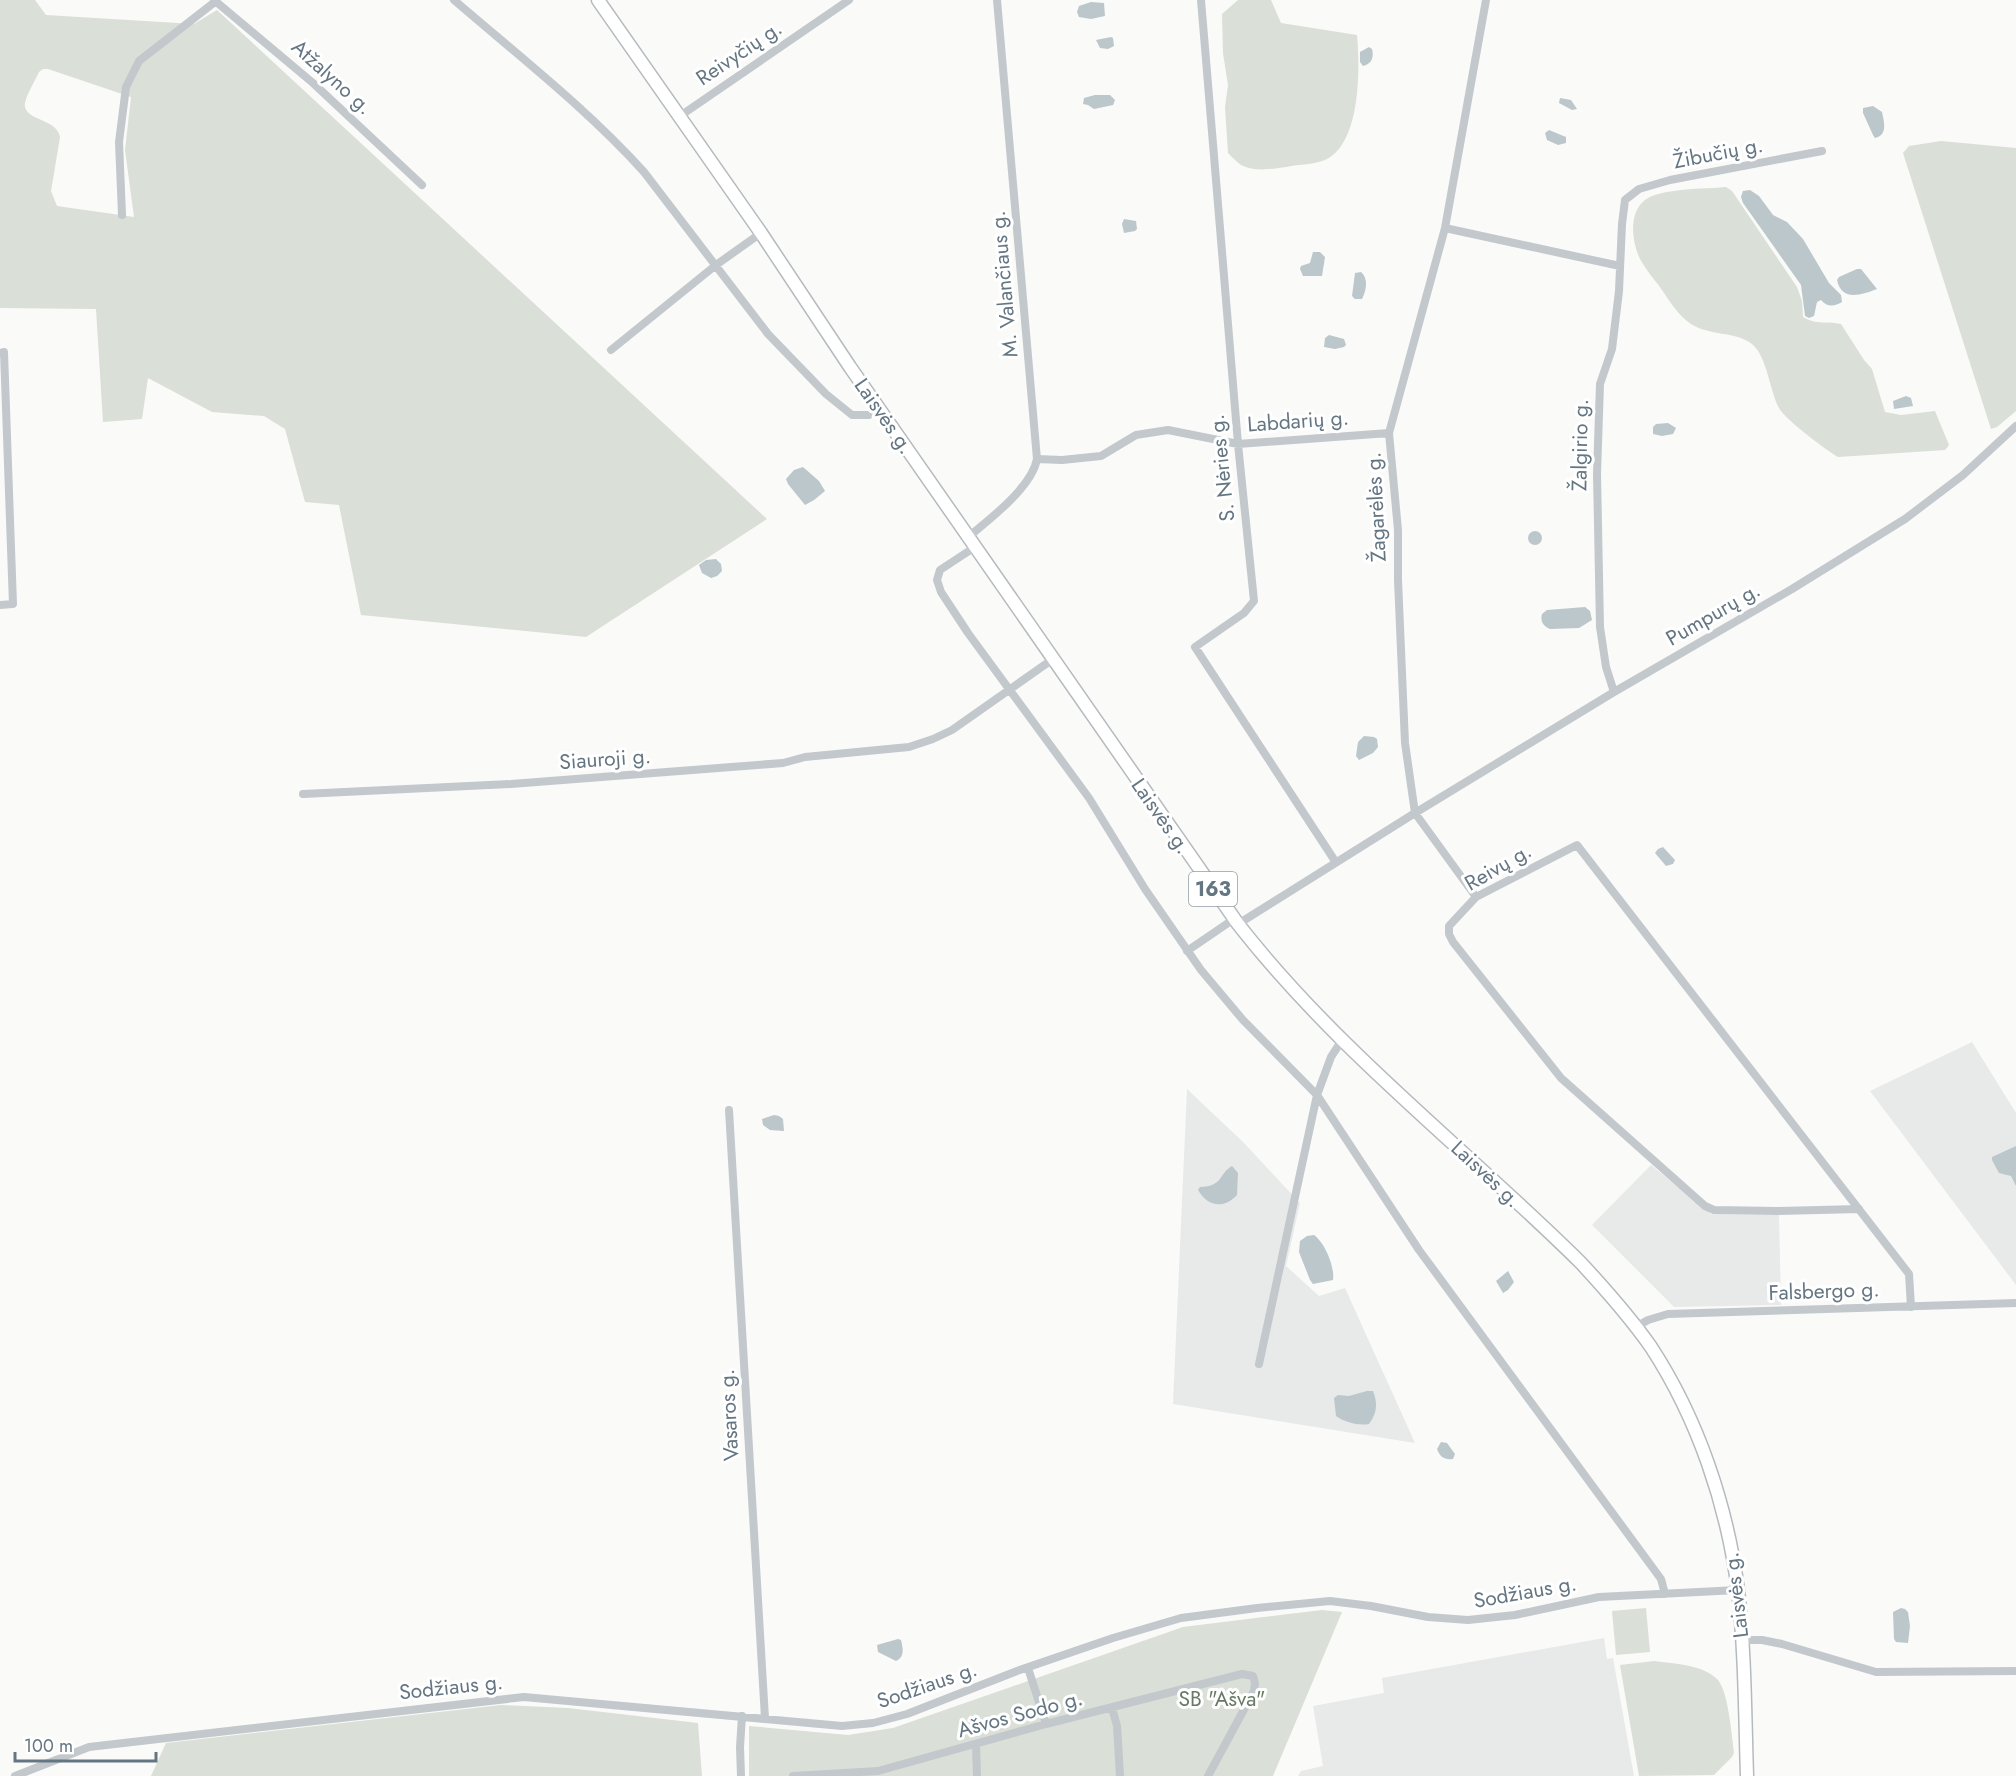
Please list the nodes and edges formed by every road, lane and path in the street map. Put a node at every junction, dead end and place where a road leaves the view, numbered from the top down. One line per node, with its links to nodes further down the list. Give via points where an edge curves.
1 (454, 0): 15 (street, via 629,156)
2 (598, 0): 8 (main road, Laisvės g. / 163)
3 (849, 0): 8 (street, Reivyčių g.)
4 (997, 0): 23 (street, M. Valančiaus g.)
5 (1200, 0): 22 (street, S. Nėries g.)
6 (1486, 0): 13 (street, Žagarėlės g.)
7 (215, 1): 10 (street, Atžalyno g., via 313,83); 12 (street, via 139,61 126,87 119,142)
8 (680, 116): 14 (main road, Laisvės g. / 163)
9 (1822, 151): 11 (street, Žibučių g., via 1670,180 1639,189)
10 (422, 185)
11 (1625, 200): 16 (street, Žalgirio g.)
12 (123, 215)
13 (1445, 228): 16 (street); 21 (street, Žagarėlės g.)
14 (761, 233): 15 (street); 19 (main road, Laisvės g. / 163)
15 (716, 265): 17 (street); 19 (street, via 768,334 844,410 861,416)
16 (1620, 266): 28 (street, Žalgirio g., via 1612,349 1600,384 1597,474 1600,627)
17 (611, 350)
18 (0, 353): 25 (street, via 4,352 13,604)
19 (879, 407): 24 (main road, Laisvės g. / 163)
20 (2016, 426): 28 (street, Pumpurų g., via 1963,475 1905,519)
21 (1389, 433): 22 (street, Labdarių g.); 30 (street, Žagarėlės g., via 1398,530 1401,687 1408,778)
22 (1238, 444): 23 (street, Labdarių g., via 1167,430 1136,435 1101,456); 31 (street, S. Nėries g., via 1254,601 1244,614 1195,647)
23 (1037, 459): 24 (street, via 1027,481)
24 (971, 542): 26 (main road, Laisvės g. / 163); 27 (street, via 940,570 937,580 968,633)
25 (0, 605)
26 (1053, 659): 27 (street, Siauroji g.); 33 (main road, Laisvės g. / 163)
27 (1010, 690): 29 (street, Siauroji g., via 952,730 909,747 783,763); 34 (street, via 1089,798)
28 (1614, 692): 30 (street, Pumpurų g.)
29 (303, 794)
30 (1415, 813): 31 (street); 32 (street)
31 (1335, 861): 33 (street)
32 (1476, 897): 38 (street, Reivų g., via 1576,845); 38 (street, Reivų g., via 1449,926 1453,942 1561,1078 1705,1206 1714,1210 1778,1212)
33 (1236, 921): 34 (street); 35 (main road, Laisvės g. / 163, via 1285,981)
34 (1187, 951): 36 (street, via 1243,1020)
35 (1342, 1040): 36 (street); 41 (main road, Laisvės g. / 163, via 1549,1232)
36 (1317, 1095): 42 (street); 44 (street, via 1419,1250 1661,1579)
37 (729, 1110): 50 (street, Vasaros g.)
38 (1858, 1209): 40 (street, Reivų g., via 1909,1274)
39 (2016, 1303): 40 (street, Falsbergo g.)
40 (1911, 1307): 41 (street, Falsbergo g., via 1668,1314)
41 (1636, 1327): 43 (main road, Laisvės g. / 163, via 1665,1370 1704,1452 1727,1530)
42 (1259, 1364)
43 (1738, 1590): 44 (street, Sodžiaus g.); 45 (main road, Laisvės g. / 163)
44 (1665, 1594): 46 (street, Sodžiaus g., via 1599,1597 1515,1615 1468,1620 1330,1601 1257,1608 1181,1618)
45 (1742, 1640): 47 (street, via 1782,1644 1876,1672); 60 (main road, Laisvės g. / 163)
46 (1028, 1668): 50 (street, Sodžiaus g., via 873,1723 842,1726); 51 (street)
47 (2016, 1671)
48 (1112, 1708): 51 (street, Ašvos Sodo g.); 58 (street); 59 (street, Ašvos Sodo g., via 1242,1674 1253,1676 1254,1691)
49 (742, 1716): 50 (street, Sodžiaus g.); 54 (street, Sodžiaus g., via 524,1697 89,1747); 55 (street)
50 (765, 1718)
51 (1046, 1724): 52 (street, Ašvos Sodo g.)
52 (976, 1745): 53 (street, Ašvos Sodo g.); 57 (street)
53 (878, 1774): 56 (street, Ašvos Sodo g.)
54 (15, 1776)
55 (741, 1776)
56 (793, 1776)
57 (977, 1776)
58 (1120, 1776)
59 (1209, 1776)
60 (1747, 1776)

